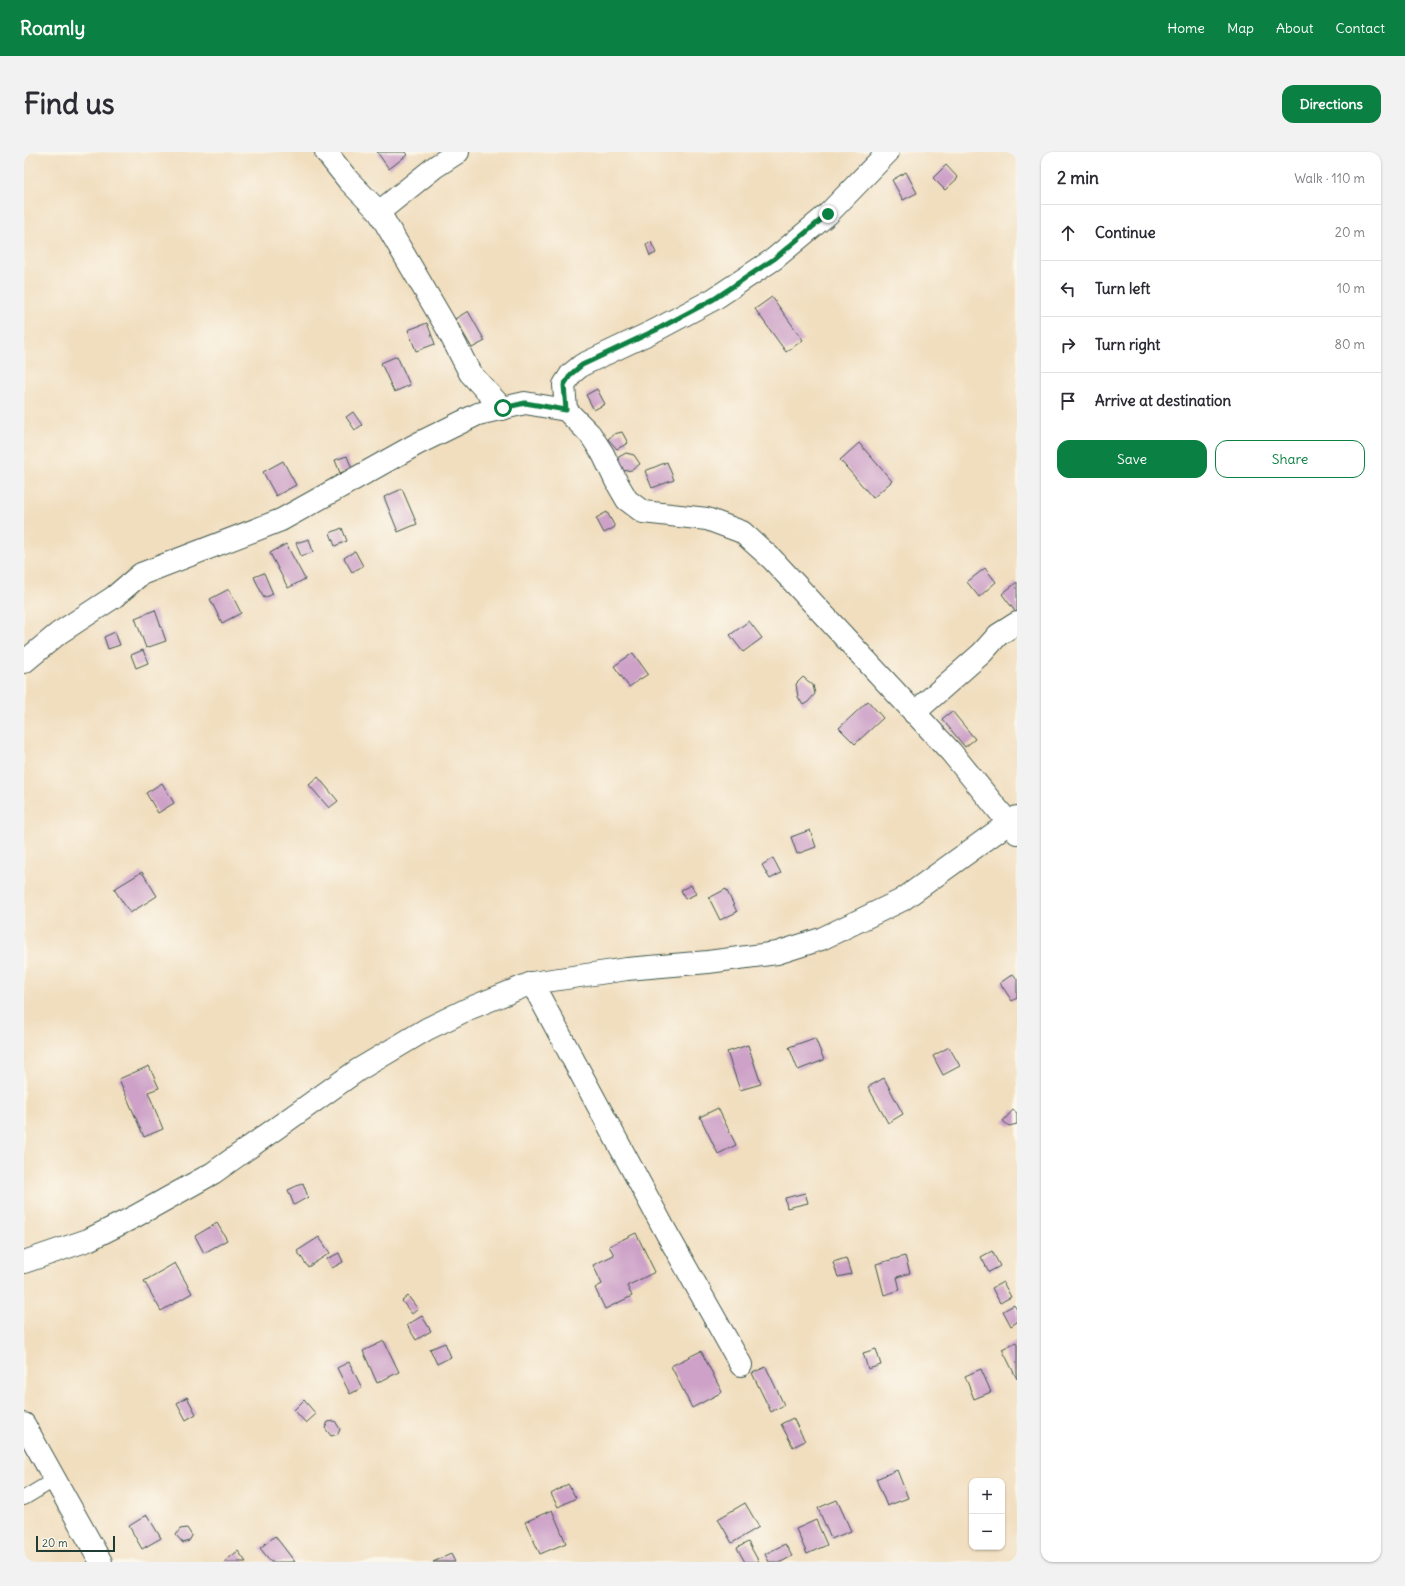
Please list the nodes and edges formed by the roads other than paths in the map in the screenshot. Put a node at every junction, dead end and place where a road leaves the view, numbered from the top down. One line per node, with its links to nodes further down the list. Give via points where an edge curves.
1 (326, 152): 4 (street, via 348,180)
2 (458, 152): 4 (street)
3 (888, 152): 6 (street, via 828,214 774,259 714,299 582,365 571,374 564,385)
4 (379, 212): 5 (street, via 447,328 470,373)
5 (503, 408): 6 (street, via 525,403); 8 (street, via 478,414 424,440 281,520 141,574 114,597 59,633)
6 (566, 410): 9 (street, via 590,434 604,454 627,500 643,512 707,519 742,532 772,559)
7 (1017, 623): 9 (street, via 998,635 982,653)
8 (24, 662)
9 (914, 713): 10 (street)
10 (1014, 824): 11 (street, via 902,900 821,940 777,953 628,969)
11 (532, 983): 12 (street, via 468,1009 358,1070 213,1173 134,1217 88,1240); 13 (street)
12 (24, 1262)
13 (741, 1365)
14 (24, 1424): 15 (street)
15 (54, 1480): 16 (lane); 17 (street)
16 (24, 1498)
17 (101, 1562)

